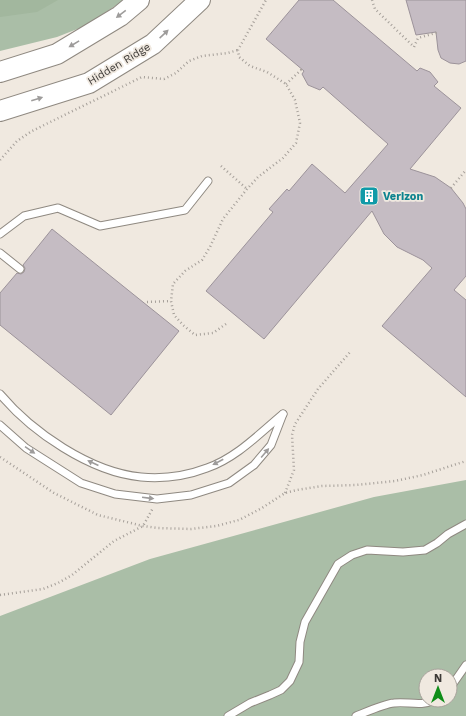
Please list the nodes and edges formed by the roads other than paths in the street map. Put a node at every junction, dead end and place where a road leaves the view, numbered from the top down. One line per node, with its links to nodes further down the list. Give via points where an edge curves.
1 (139, 0): 3 (main road, one-way to 3, via 120,16 57,54)
2 (200, 0): 4 (main road, Hidden Ridge, one-way to 2, via 90,83 153,44)
3 (0, 72)
4 (0, 111)
5 (208, 181): 6 (lane, via 185,210 100,226 58,208 24,216)
6 (0, 234)
7 (0, 253): 8 (lane)
8 (20, 269)
9 (0, 394): 10 (lane, one-way to 9, via 26,448 80,483 115,494 157,499 191,495 229,483 254,465 271,445 283,414 238,452 207,468 174,477 140,477 106,469 70,452 41,434)
10 (0, 425)
11 (466, 524): 15 (lane, via 425,550 367,550 352,555 338,564 305,622 299,662 290,681 281,690 250,702)
12 (466, 665): 13 (lane)
13 (458, 676)
14 (418, 704): 16 (lane, via 393,702)
15 (228, 716)
16 (356, 716)

